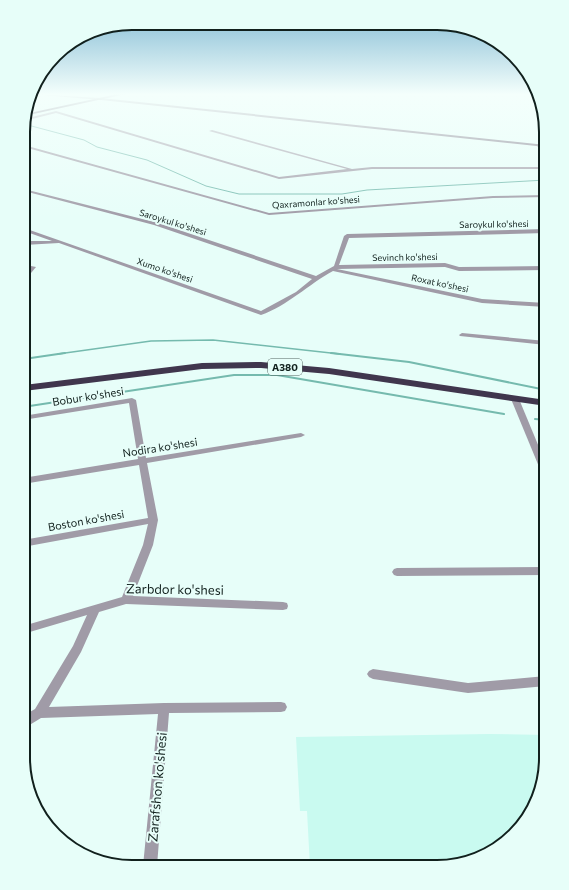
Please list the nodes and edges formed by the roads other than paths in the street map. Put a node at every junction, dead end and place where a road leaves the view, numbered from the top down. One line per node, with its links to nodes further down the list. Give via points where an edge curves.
1 (136, 136): 7 (street, via 279,178)
2 (228, 136): 7 (street)
3 (448, 136): 4 (street)
4 (538, 145)
5 (30, 148): 9 (street, Qaxramonlar ko'shesi, via 269,214 493,197)
6 (539, 168): 7 (street)
7 (355, 170)
8 (30, 192): 16 (street, Saroykul ko'shesi, via 156,224)
9 (539, 196)
10 (30, 231): 13 (street, Xumo ko'shesi)
11 (539, 231): 14 (street, Saroykul ko'shesi, via 347,236)
12 (30, 242): 13 (street, Xumo ko'shesi)
13 (63, 242): 16 (street, Xumo ko'shesi, via 261,313 298,293)
14 (334, 268): 15 (street, Sevinch ko'shesi, via 445,265 459,269); 16 (street); 17 (street, Roxat ko'shesi, via 482,301)
15 (539, 268)
16 (316, 278)
17 (539, 305)
18 (462, 335): 19 (street)
19 (539, 342)
20 (30, 387): 21 (highway, A380, via 202,366 261,365 329,371)
21 (515, 399): 22 (highway, A380); 25 (street)
22 (539, 402)
23 (30, 417): 26 (street, Bobur ko'shesi, via 132,400)
24 (301, 435): 26 (street, Nodira ko'shesi)
25 (539, 457)
26 (143, 461): 27 (street, Nodira ko'shesi); 28 (street)
27 (30, 480)
28 (152, 520): 29 (street, Boston ko'shesi); 32 (street, via 148,545)
29 (30, 543)
30 (539, 571): 31 (street)
31 (397, 572)
32 (126, 600): 33 (street, Zarbdor ko'shesi); 34 (street, Zarbdor ko'shesi)
33 (283, 606)
34 (95, 610): 35 (street, Zarbdor ko'shesi); 40 (street, via 77,649)
35 (30, 628)
36 (372, 674): 37 (street, via 468,688)
37 (539, 682)
38 (281, 707): 39 (street)
39 (164, 708): 40 (street); 42 (street, Zarafshon ko'shesi)
40 (39, 713): 41 (street)
41 (30, 719)
42 (151, 860)

